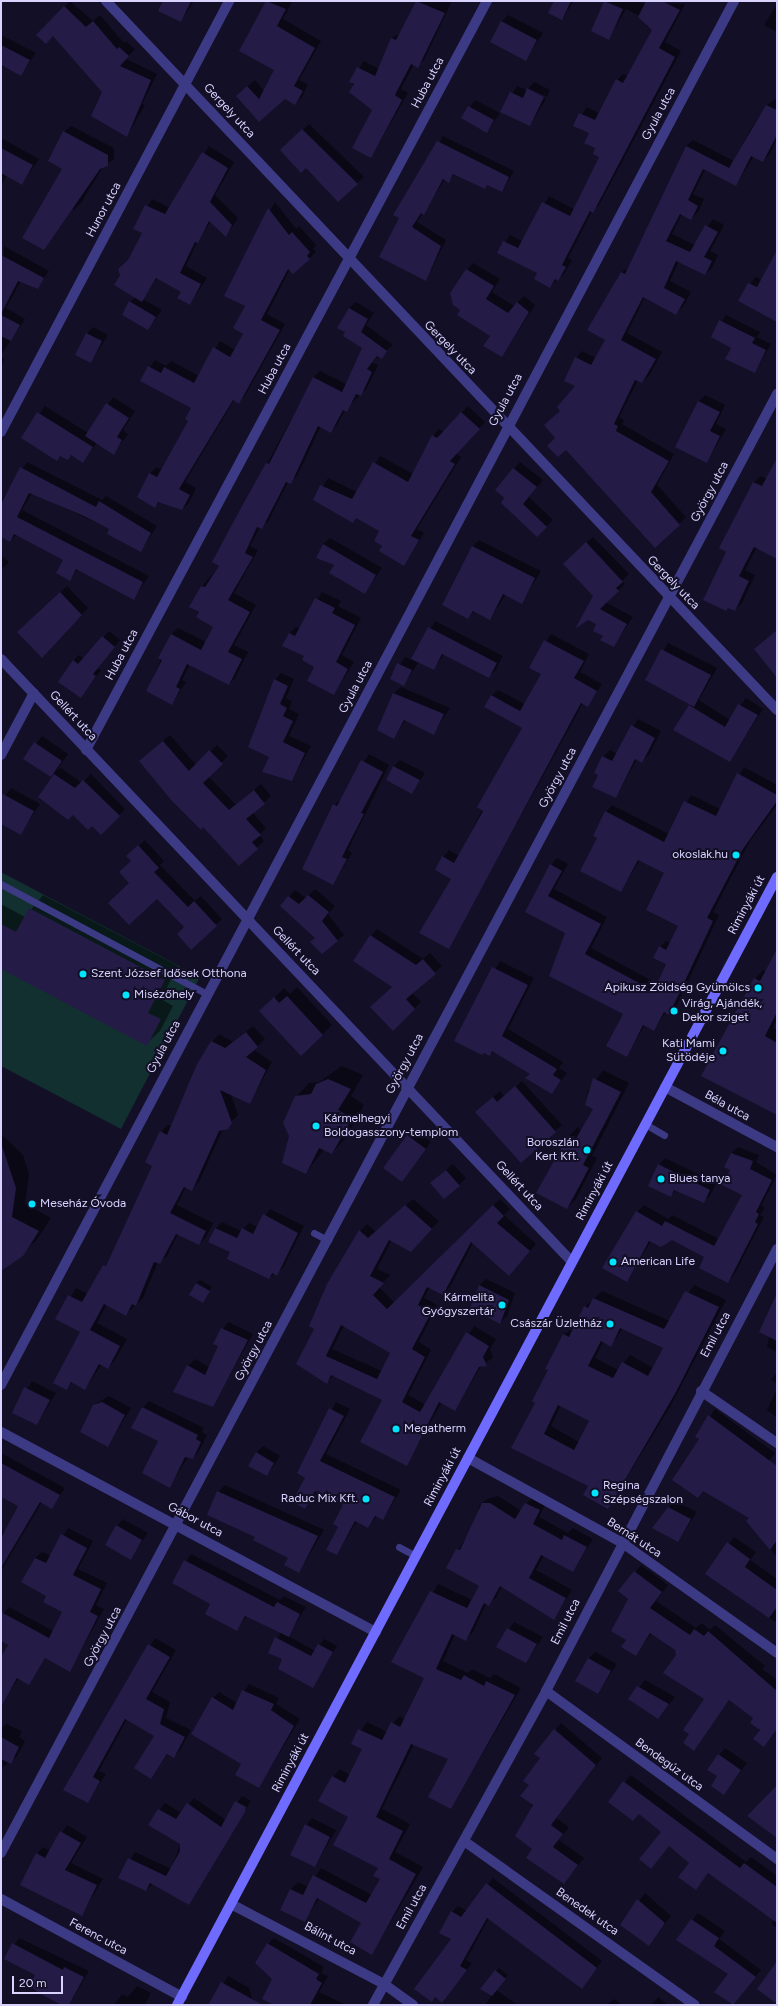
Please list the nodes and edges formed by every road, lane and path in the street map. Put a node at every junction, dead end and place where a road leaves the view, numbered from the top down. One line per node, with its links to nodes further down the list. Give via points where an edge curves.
1 (106, 1): 5 (street, Gergely utca)
2 (229, 1): 5 (street, Hunor utca)
3 (487, 1): 6 (street, Huba utca)
4 (734, 1): 8 (street, Gyula utca)
5 (185, 84): 6 (street, Gergely utca); 9 (street, Hunor utca)
6 (348, 260): 8 (street, Gergely utca); 14 (street, Huba utca)
7 (777, 394): 10 (street, György utca)
8 (507, 426): 10 (street, Gergely utca); 18 (street, Gyula utca)
9 (1, 432)
10 (669, 598): 13 (street, Gergely utca); 20 (street, György utca)
11 (1, 659): 12 (street, Gellért utca)
12 (34, 693): 14 (street, Gellért utca); 15 (street)
13 (777, 710)
14 (86, 750): 18 (street, Gellért utca)
15 (1, 755)
16 (777, 877): 21 (main road, Riminyáki út)
17 (1, 884): 19 (lane)
18 (247, 918): 19 (street, Gyula utca); 20 (street, Gellért utca)
19 (207, 994): 29 (street, Gyula utca)
20 (408, 1087): 26 (street, György utca); 28 (street, Gellért utca)
21 (665, 1087): 22 (main road, Riminyáki út); 24 (street, Béla utca)
22 (645, 1124): 23 (lane); 28 (main road, Riminyáki út)
23 (664, 1135)
24 (777, 1147)
25 (314, 1233): 26 (lane)
26 (328, 1240): 34 (street, György utca)
27 (777, 1249): 30 (street, Emil utca)
28 (572, 1262): 33 (main road, Riminyáki út)
29 (1, 1385)
30 (701, 1391): 32 (street); 35 (street, Emil utca)
31 (1, 1432): 34 (street, Gábor utca)
32 (777, 1443)
33 (468, 1458): 35 (street, Bernát utca); 37 (main road, Riminyáki út)
34 (178, 1526): 38 (street, Gábor utca); 42 (street, György utca)
35 (621, 1542): 39 (street, Bernát utca); 40 (street, Emil utca)
36 (399, 1547): 37 (lane)
37 (416, 1556): 38 (main road, Riminyáki út)
38 (376, 1632): 45 (main road, Riminyáki út)
39 (777, 1654)
40 (546, 1690): 41 (street, Emil utca); 43 (street, Bendegúz utca)
41 (464, 1841): 46 (street, Emil utca); 50 (street, Benedek utca)
42 (1, 1852)
43 (777, 1859)
44 (1, 1899): 47 (street, Ferenc utca)
45 (231, 1904): 46 (street, Bálint utca); 47 (main road, Riminyáki út)
46 (384, 1984): 48 (street, Emil utca); 49 (street, Bálint utca)
47 (180, 2001)
48 (373, 2005)
49 (413, 2005)
50 (695, 2005)

